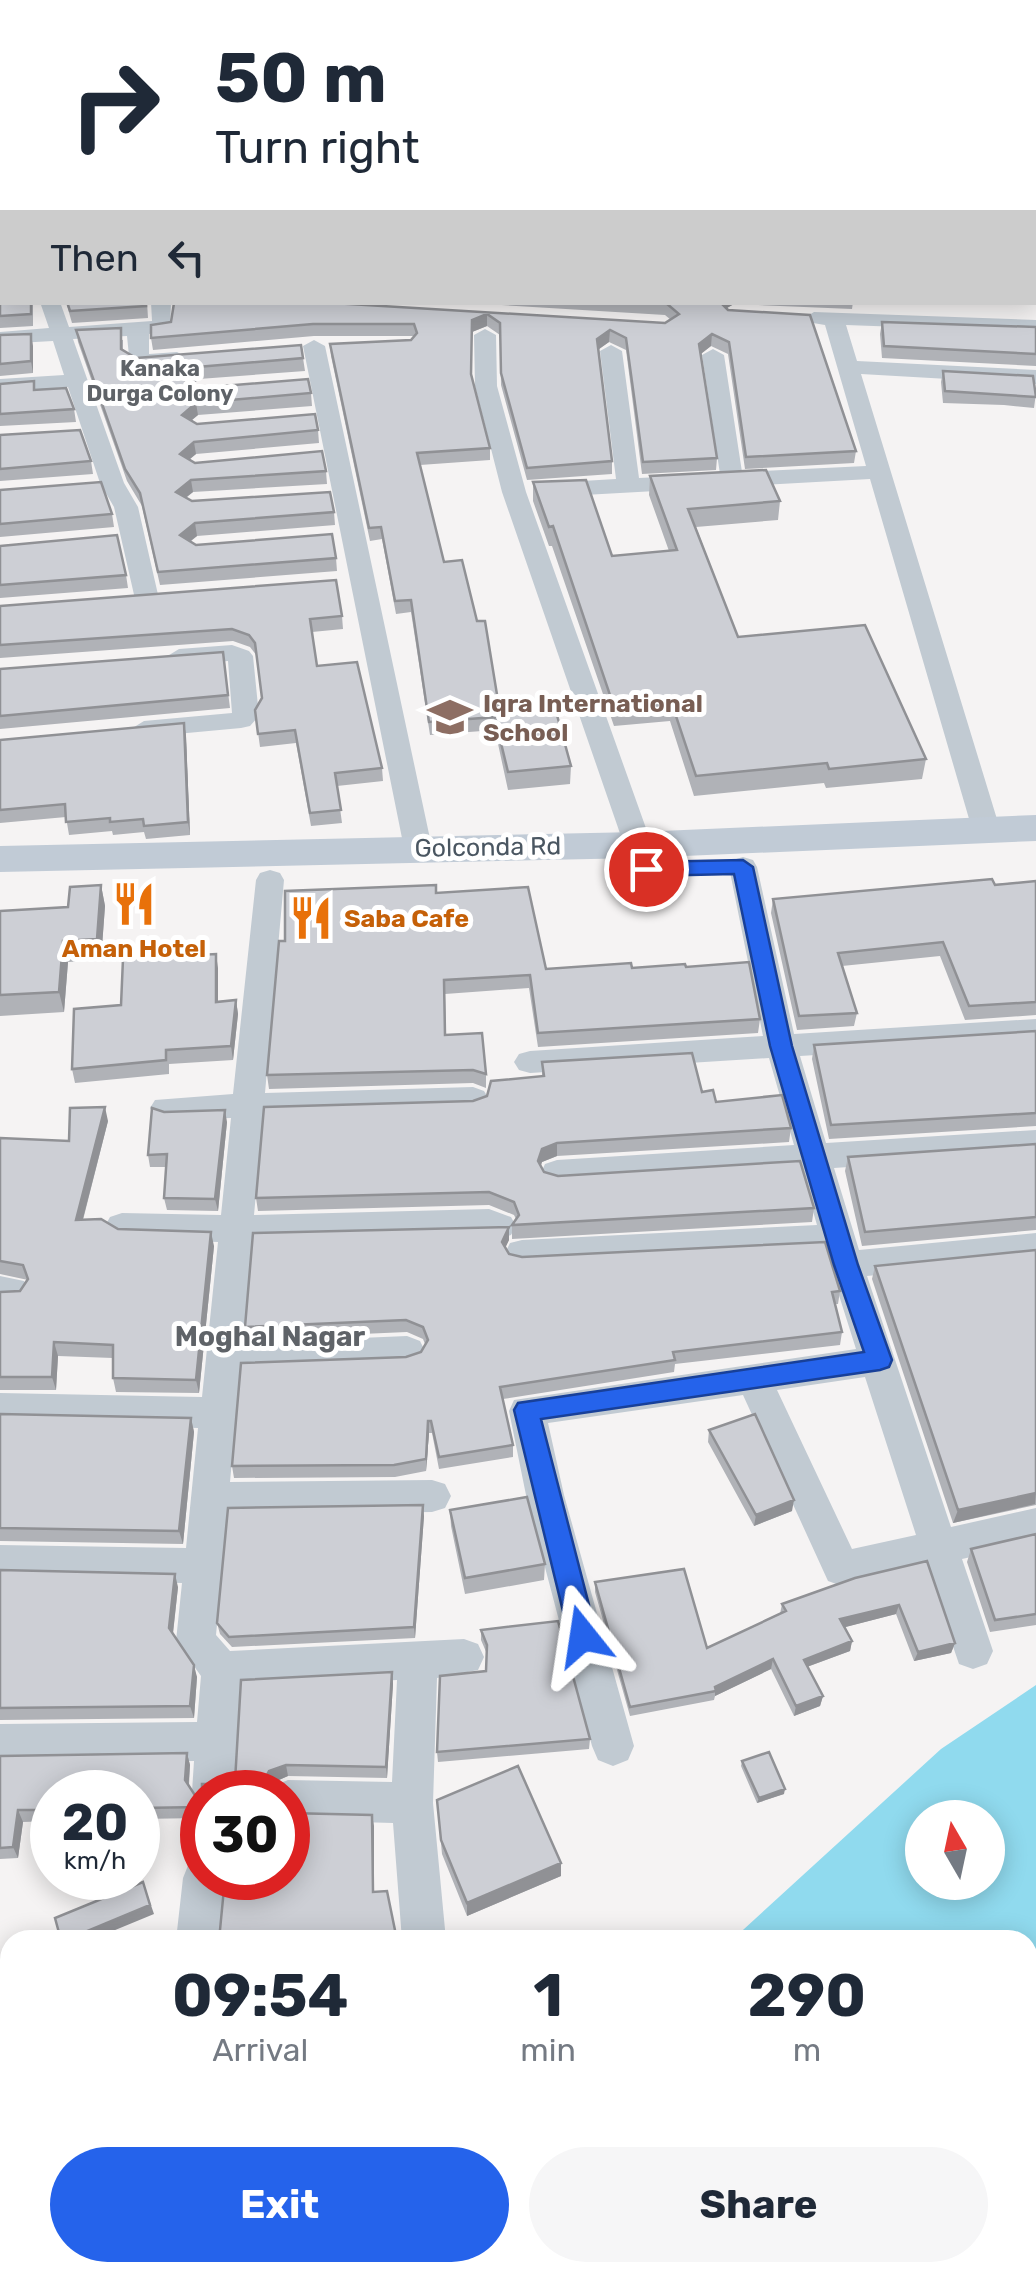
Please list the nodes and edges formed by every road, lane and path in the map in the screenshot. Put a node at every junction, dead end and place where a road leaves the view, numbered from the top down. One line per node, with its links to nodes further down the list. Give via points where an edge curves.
1 (51, 305): 10 (street)
2 (168, 305): 9 (street, via 163,327)
3 (861, 311): 4 (street); 6 (street)
4 (984, 313): 8 (street)
5 (794, 317): 6 (street)
6 (834, 319): 16 (street)
7 (488, 322): 23 (street, via 486,386)
8 (1036, 326)
9 (138, 330): 10 (street); 15 (street, via 138,361)
10 (63, 334): 11 (street); 18 (street)
11 (0, 338)
12 (313, 346): 30 (street, via 312,381 342,535)
13 (612, 351): 22 (street)
14 (713, 355): 21 (street)
15 (197, 356)
16 (846, 367): 17 (street); 20 (street)
17 (1036, 376)
18 (79, 380): 19 (street); 24 (street, via 86,431 103,483 126,507 121,537)
19 (0, 386)
20 (879, 472): 21 (street); 28 (street)
21 (732, 480): 22 (street)
22 (628, 485): 23 (street)
23 (514, 492): 29 (street)
24 (148, 598)
25 (154, 659): 26 (street, via 240,656 246,716)
26 (112, 732)
27 (1036, 828): 28 (main road, Golconda Rd)
28 (986, 829): 29 (main road, Golconda Rd)
29 (638, 845): 30 (main road, Golconda Rd)
30 (418, 848): 32 (main road, Golconda Rd)
31 (1036, 856): 33 (main road, Golconda Rd)
32 (0, 859)
33 (743, 867): 34 (main road, Golconda Rd); 37 (street)
34 (270, 880): 35 (main road, Golconda Rd); 41 (street)
35 (0, 882)
36 (1036, 1030): 37 (street)
37 (781, 1046): 38 (street); 43 (street)
38 (530, 1062)
39 (473, 1099): 41 (street)
40 (166, 1108): 41 (street)
41 (248, 1108): 47 (street)
42 (1036, 1142): 43 (street)
43 (815, 1158): 44 (street); 49 (street)
44 (557, 1173)
45 (122, 1226): 47 (street)
46 (500, 1226): 47 (street)
47 (236, 1228): 52 (street)
48 (1036, 1246): 49 (street)
49 (842, 1251): 50 (street); 53 (street)
50 (522, 1253)
51 (406, 1351): 52 (street)
52 (224, 1358): 56 (street)
53 (880, 1360): 54 (street); 60 (street)
54 (754, 1378): 60 (street, via 842,1569); 69 (street, via 526,1410)
55 (0, 1408): 56 (street)
56 (221, 1413): 58 (street)
57 (432, 1496): 58 (street)
58 (209, 1499): 62 (street)
59 (1036, 1525): 60 (street)
60 (937, 1545): 63 (street)
61 (0, 1562): 62 (street)
62 (201, 1566): 66 (street, via 196,1641)
63 (972, 1651)
64 (464, 1658): 65 (street)
65 (418, 1661): 66 (street); 72 (street)
66 (221, 1670): 67 (street)
67 (218, 1741): 68 (street); 70 (street)
68 (0, 1744)
69 (614, 1746)
70 (215, 1770)
71 (310, 1801): 72 (street)
72 (412, 1803): 75 (street)
73 (202, 1900): 74 (street)
74 (199, 1930)
75 (423, 1930)

